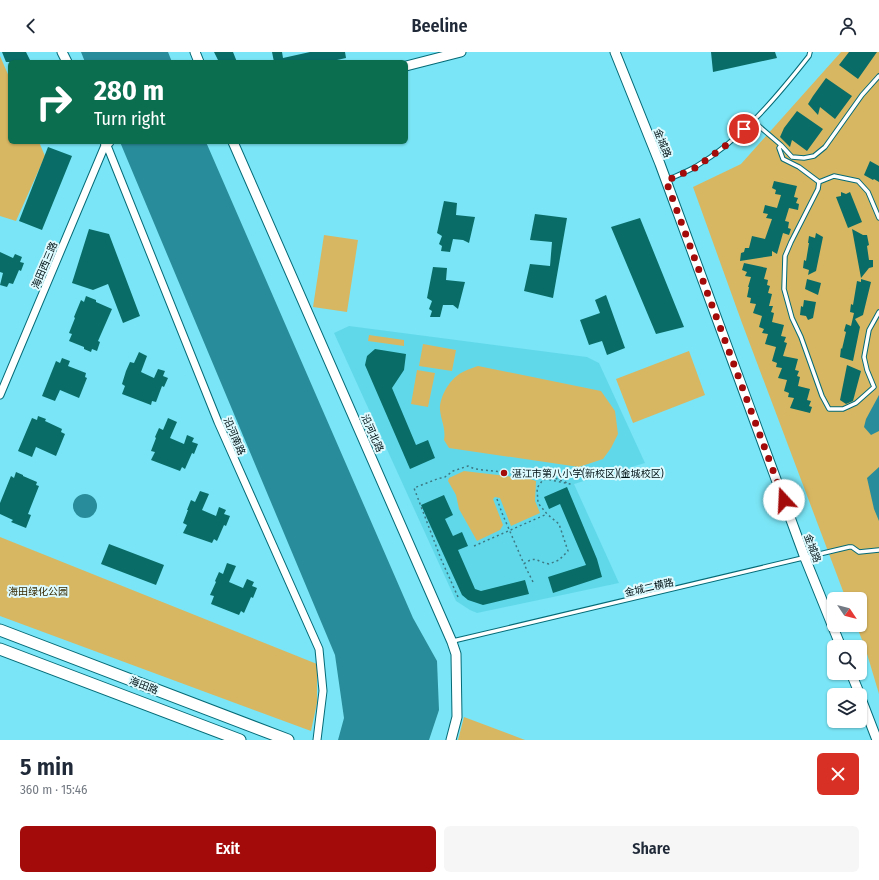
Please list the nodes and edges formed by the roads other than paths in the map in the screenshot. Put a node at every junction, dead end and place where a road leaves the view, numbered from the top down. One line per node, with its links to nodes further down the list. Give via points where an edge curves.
1 (461, 52): 4 (street)
2 (615, 52): 11 (street, 金城路)
3 (810, 52): 6 (lane, via 785,86)
4 (408, 65)
5 (879, 76): 10 (lane, via 862,95 825,147 814,156 792,157)
6 (754, 121): 10 (lane); 11 (lane, via 736,138 695,168)
7 (106, 144): 15 (street, 海田西三路)
8 (108, 144): 26 (street, 沿河南路, via 218,422 319,649 323,691)
9 (234, 144): 20 (street, 沿河北路)
10 (781, 145): 12 (lane, via 779,148 783,159)
11 (666, 181): 17 (street, 金城路)
12 (819, 182): 13 (lane, via 834,176 858,181 868,192); 14 (lane, via 786,256 784,289 792,318 829,409 843,409 874,387 866,370 864,357 869,330)
13 (879, 218)
14 (879, 312)
15 (0, 395)
16 (879, 550): 17 (lane, 金城二横路, via 859,552 849,547)
17 (805, 558): 19 (street, 金城路); 20 (lane, 金城二横路)
18 (0, 630): 25 (main road, 海田路)
19 (838, 640)
20 (452, 642): 27 (street, 沿河北路, via 456,654 457,718)
21 (0, 649): 24 (main road, 海田路)
22 (867, 712): 23 (street)
23 (877, 734)
24 (240, 740)
25 (288, 740)
26 (317, 740)
27 (451, 740)

